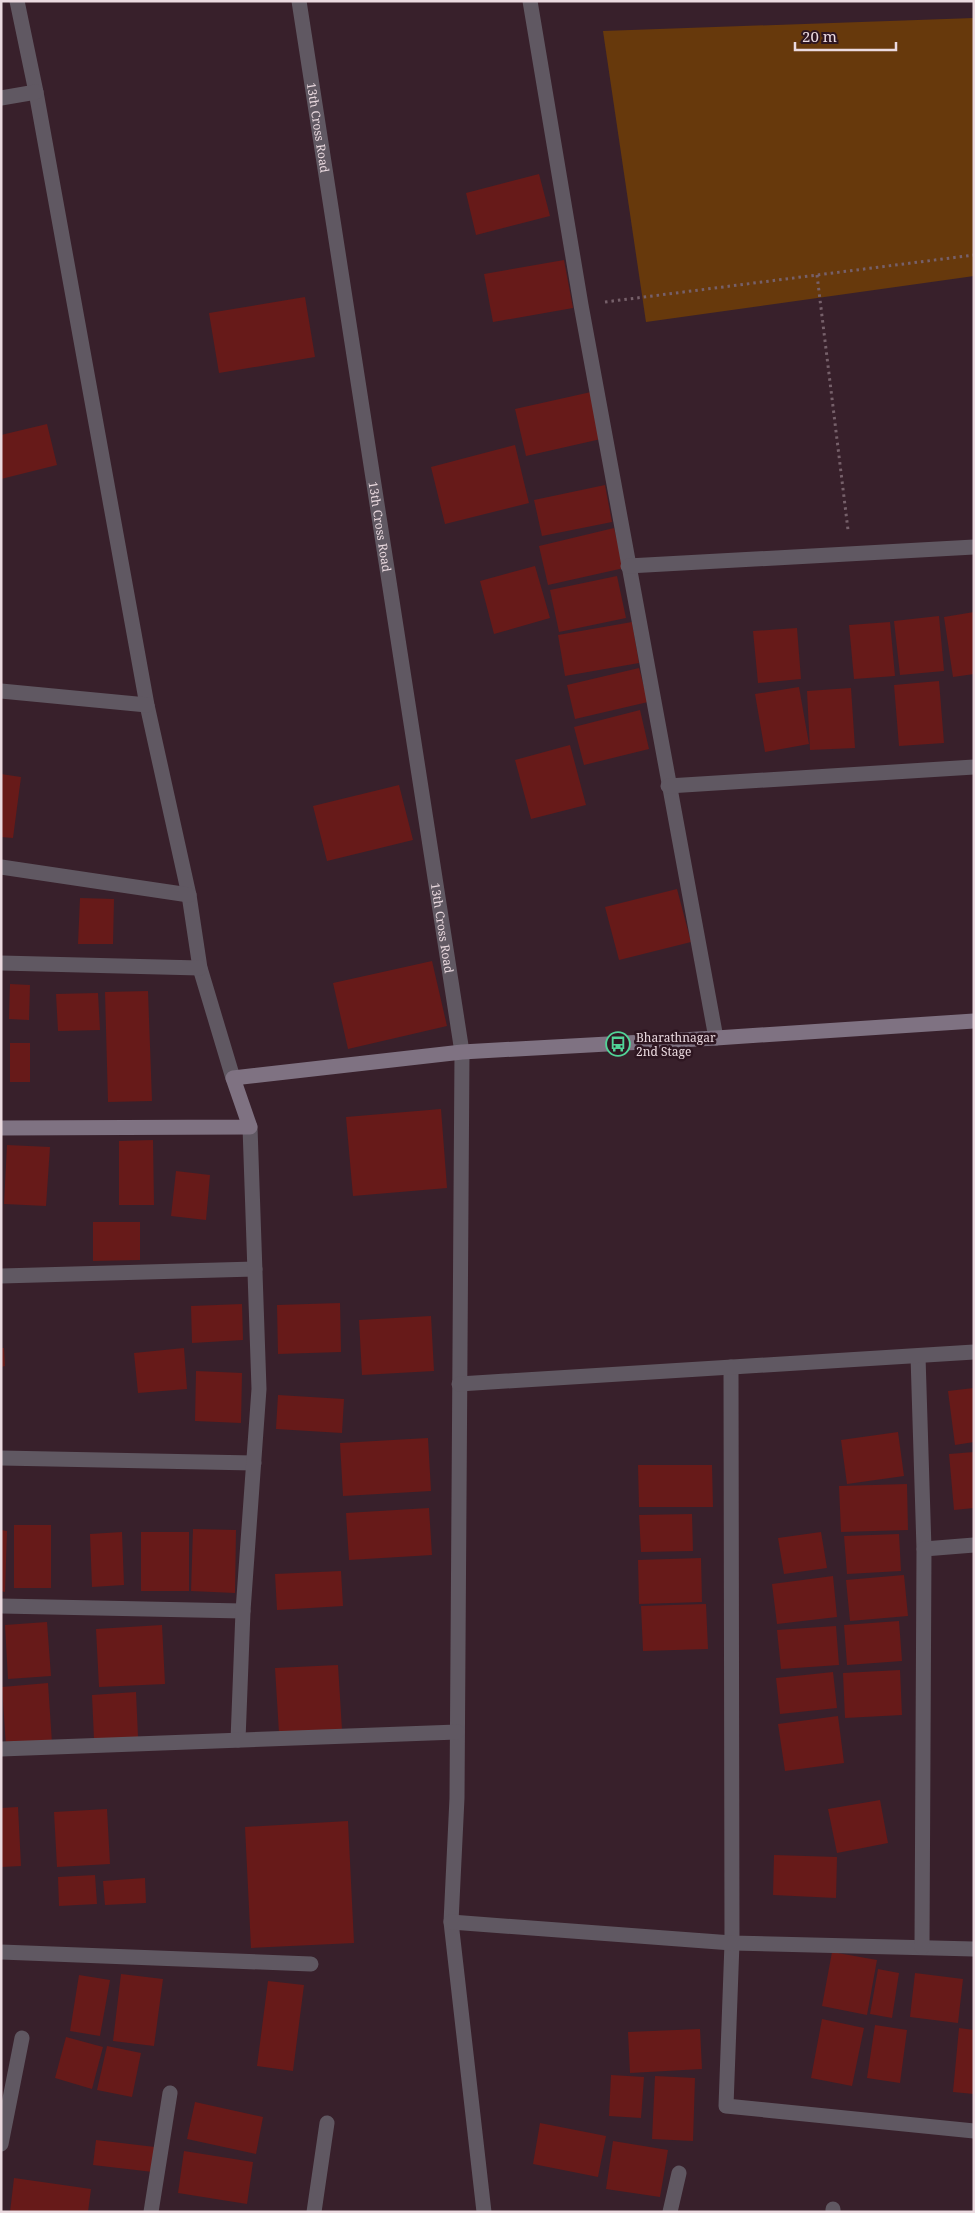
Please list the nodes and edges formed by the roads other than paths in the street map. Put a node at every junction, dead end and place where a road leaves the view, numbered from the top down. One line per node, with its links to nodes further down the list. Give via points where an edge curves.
1 (17, 1): 4 (street)
2 (299, 1): 18 (street, 13th Cross Road)
3 (530, 1): 7 (street)
4 (36, 92): 5 (street); 9 (street)
5 (1, 98)
6 (974, 547): 7 (street)
7 (628, 566): 11 (street)
8 (1, 691): 9 (street)
9 (147, 705): 13 (street)
10 (974, 767): 11 (street)
11 (668, 786): 17 (street)
12 (1, 867): 13 (street)
13 (189, 895): 15 (street)
14 (1, 963): 15 (street)
15 (200, 968): 19 (street)
16 (974, 1021): 17 (street)
17 (716, 1038): 18 (street)
18 (462, 1052): 19 (street); 27 (street, 13th Cross Road)
19 (232, 1078): 20 (street)
20 (250, 1127): 21 (street); 22 (street)
21 (1, 1128)
22 (255, 1269): 23 (street); 29 (street, via 259,1389)
23 (1, 1276)
24 (974, 1352): 25 (street)
25 (918, 1356): 26 (street); 31 (street)
26 (731, 1367): 27 (street); 38 (street)
27 (460, 1384): 34 (street, 13th Cross Road)
28 (1, 1458): 29 (street)
29 (254, 1463): 33 (street)
30 (974, 1544): 31 (street)
31 (924, 1549): 39 (street)
32 (1, 1606): 33 (street)
33 (244, 1611): 35 (street)
34 (457, 1732): 35 (street); 37 (street, 13th Cross Road)
35 (238, 1740): 36 (street)
36 (1, 1749)
37 (451, 1922): 38 (street); 51 (street, 13th Cross Road)
38 (732, 1943): 39 (street); 46 (street, via 726,2106)
39 (922, 1947): 40 (street)
40 (974, 1949)
41 (1, 1952): 42 (street)
42 (311, 1964)
43 (22, 2038): 47 (street)
44 (170, 2093): 49 (street)
45 (327, 2123): 50 (street)
46 (974, 2131)
47 (1, 2144)
48 (679, 2174): 52 (street)
49 (151, 2212)
50 (314, 2212)
51 (484, 2212)
52 (670, 2212)

